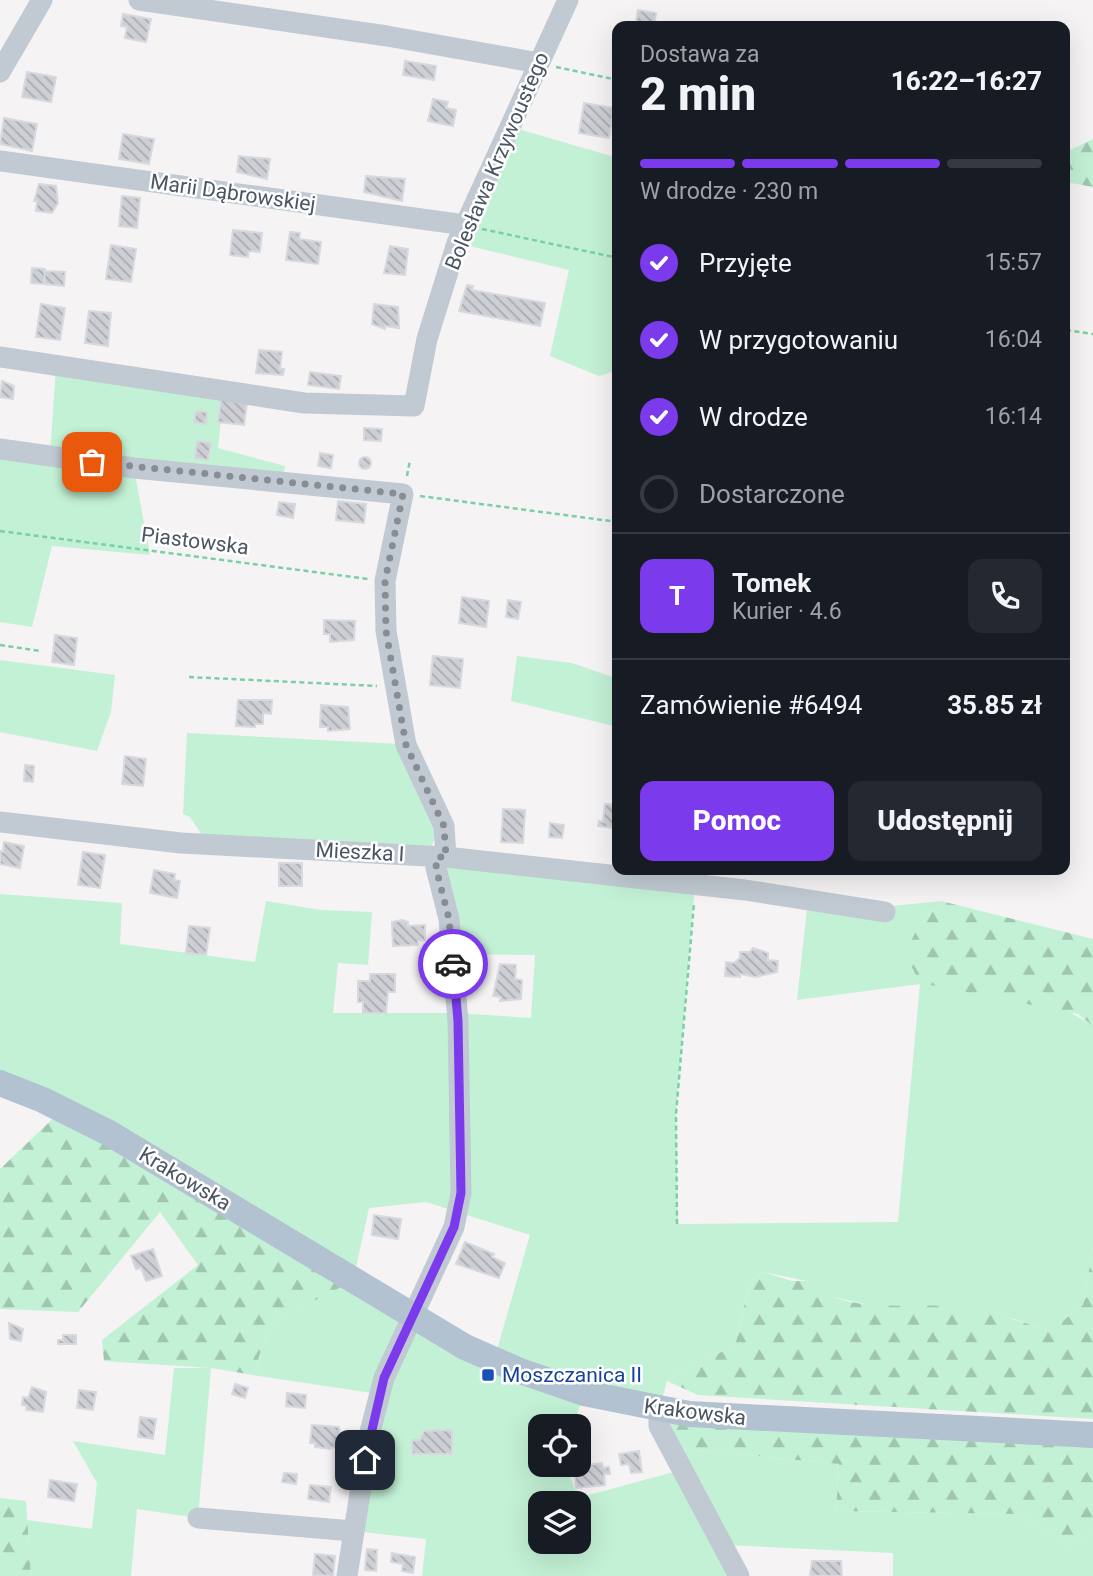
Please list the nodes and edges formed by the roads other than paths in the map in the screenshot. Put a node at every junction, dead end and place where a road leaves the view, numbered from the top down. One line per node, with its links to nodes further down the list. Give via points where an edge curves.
1 (43, 0): 5 (street)
2 (138, 0): 4 (street)
3 (568, 0): 4 (street, Bolesława Krzywoustego)
4 (539, 63): 7 (street, Bolesława Krzywoustego)
5 (0, 72)
6 (0, 161): 7 (street, Marii Dąbrowskiej)
7 (465, 225): 8 (street, Bolesława Krzywoustego, via 427,339 414,406 304,403)
8 (0, 357)
9 (0, 449): 11 (street, via 146,469 403,494 385,581 386,631 406,745 444,826)
10 (0, 822): 11 (street, Mieszka I, via 181,843)
11 (441, 857): 12 (street, Mieszka I, via 695,884); 14 (street, via 436,868 449,919 458,1021 461,1193 454,1227)
12 (885, 912)
13 (0, 1083): 14 (main road, Krakowska, via 108,1133)
14 (412, 1316): 15 (main road, Krakowska, via 465,1347 520,1371 584,1393); 18 (street, via 384,1378)
15 (659, 1410): 16 (main road, Krakowska, via 767,1420); 20 (street, via 659,1426)
16 (1093, 1435)
17 (198, 1518): 18 (street)
18 (353, 1531): 19 (street)
19 (347, 1576)
20 (739, 1576)

